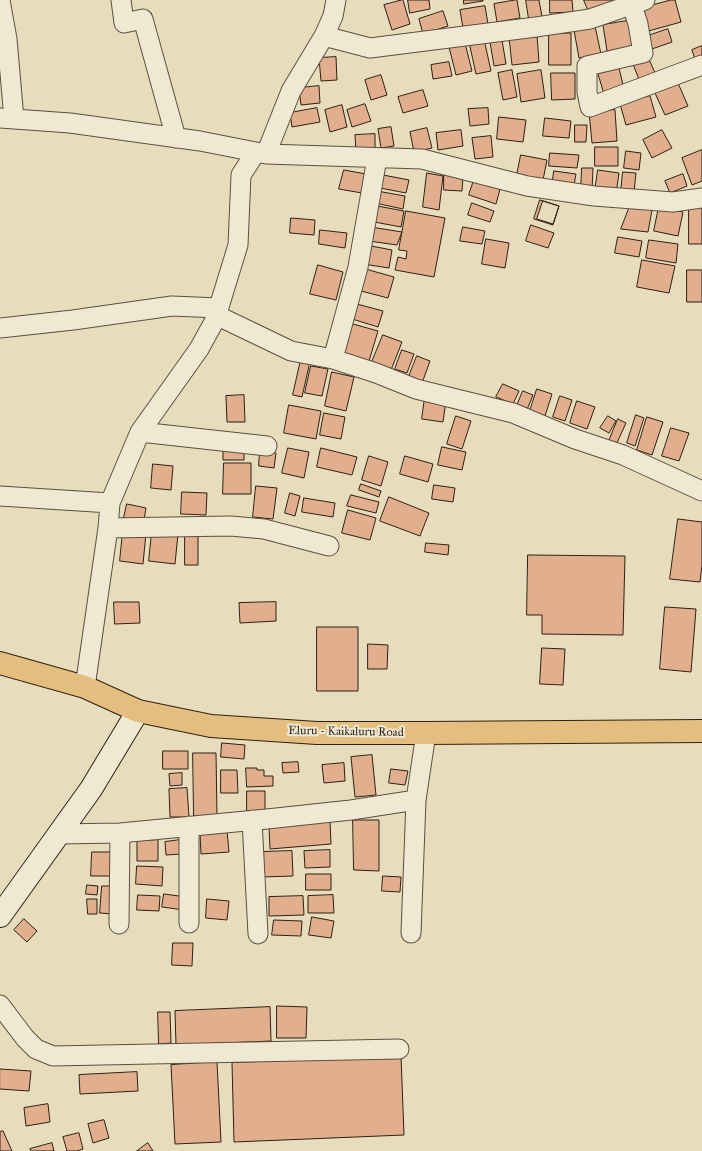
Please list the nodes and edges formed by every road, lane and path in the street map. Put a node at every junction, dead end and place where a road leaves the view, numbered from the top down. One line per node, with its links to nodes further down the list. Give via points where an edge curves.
1 (0, 0): 7 (street, via 7,39)
2 (122, 0): 8 (street, via 124,23 143,18)
3 (336, 0): 5 (street, via 333,16)
4 (639, 3): 5 (street, via 590,19 370,48); 6 (street, via 638,24 643,53 587,66 590,107)
5 (324, 36): 9 (street, via 291,91)
6 (702, 65)
7 (7, 118): 8 (street, via 70,123)
8 (176, 138): 9 (street)
9 (261, 153): 10 (street); 12 (street, via 241,175 238,245)
10 (377, 158): 11 (street, via 422,159 527,186 594,196 673,202); 14 (street, via 358,267)
11 (702, 198)
12 (217, 312): 13 (street, via 172,306); 14 (street, via 291,351); 15 (street, via 199,349)
13 (0, 328)
14 (333, 359): 17 (street, via 416,389 512,413 575,439 624,455)
15 (140, 432): 16 (street); 19 (street)
16 (266, 446)
17 (702, 491)
18 (0, 496): 19 (street)
19 (110, 503): 20 (street)
20 (108, 528): 21 (street, via 231,526 264,529); 23 (street)
21 (329, 546)
22 (0, 663): 23 (main road, Eluru - Kaikaluru Road)
23 (84, 687): 24 (main road, Eluru - Kaikaluru Road)
24 (138, 711): 26 (main road, Eluru - Kaikaluru Road, via 211,726 317,732); 31 (main road, via 91,789)
25 (702, 731): 26 (main road, Eluru - Kaikaluru Road)
26 (426, 733): 27 (street)
27 (416, 800): 28 (street, via 351,810); 35 (street)
28 (252, 820): 29 (street); 36 (street)
29 (189, 826): 30 (street); 33 (street)
30 (120, 833): 31 (street); 34 (street)
31 (59, 834): 32 (main road)
32 (0, 916)
33 (189, 923)
34 (118, 924)
35 (411, 933)
36 (258, 934)
37 (0, 1005): 38 (street, via 36,1049 53,1056)
38 (399, 1049)

